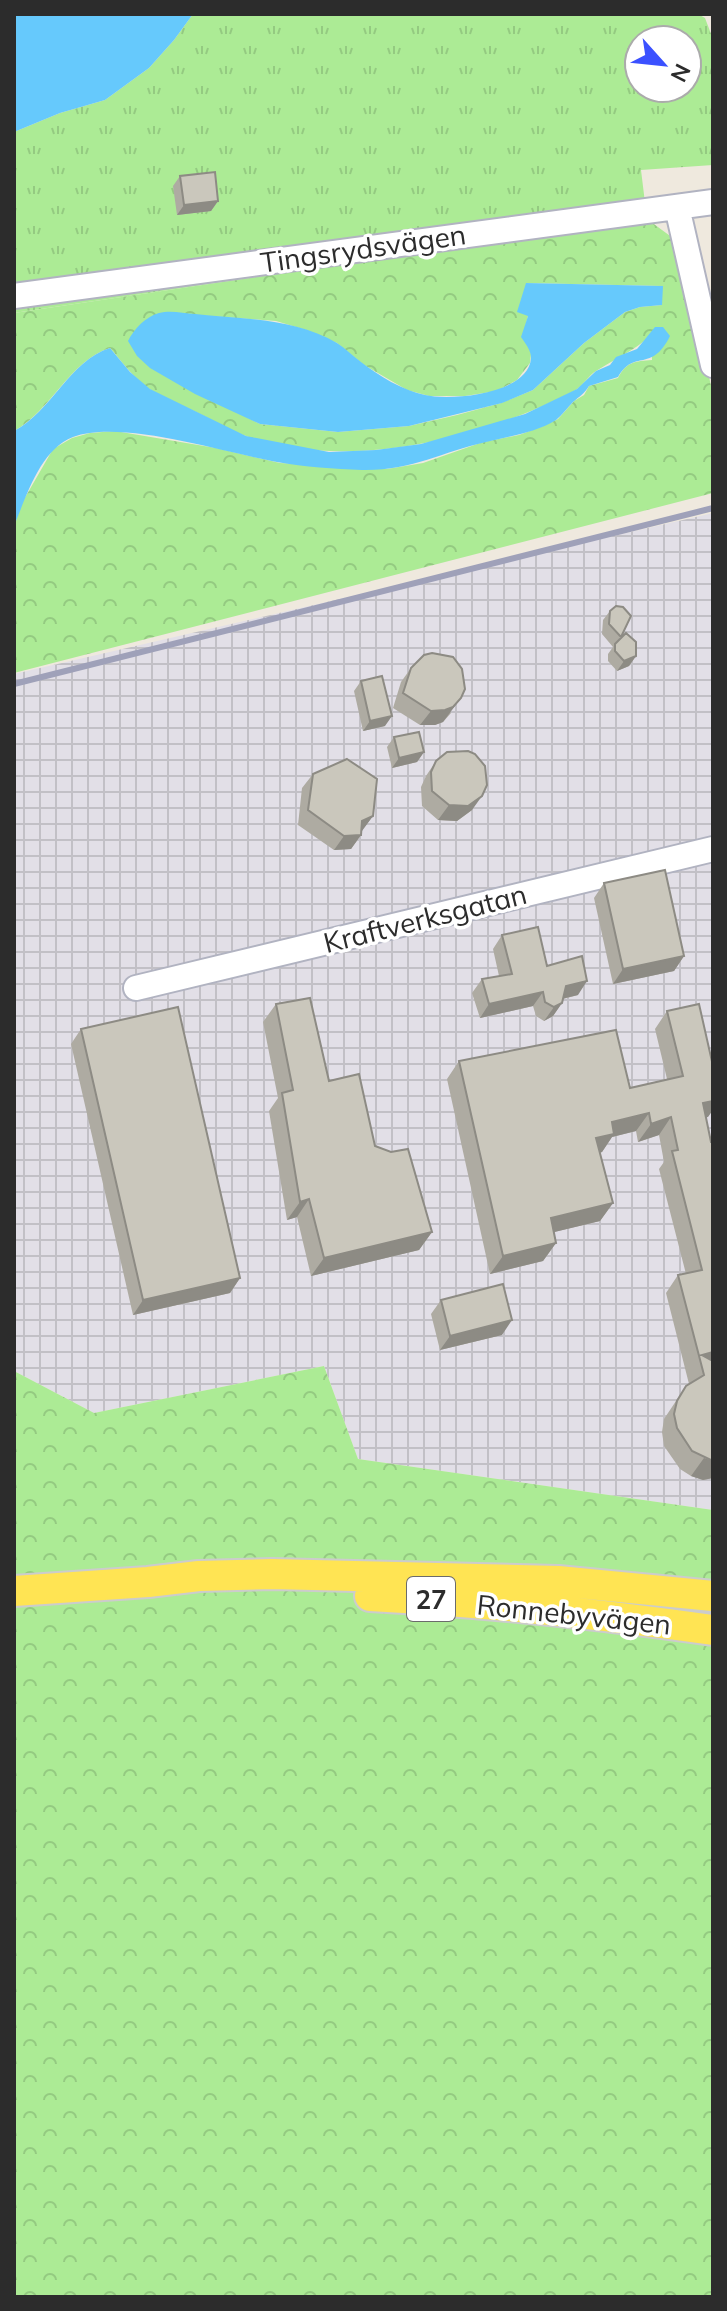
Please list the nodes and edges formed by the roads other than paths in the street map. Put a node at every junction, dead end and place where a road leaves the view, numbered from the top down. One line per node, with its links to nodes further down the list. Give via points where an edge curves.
1 (713, 202): 2 (street, Tingsrydsvägen)
2 (677, 207): 3 (street, Tingsrydsvägen); 4 (street)
3 (14, 296)
4 (713, 365)
5 (713, 849): 6 (street, Kraftverksgatan)
6 (136, 988)
7 (148, 1582): 8 (main road, Ronnebyvägen / 27); 9 (main road, Ronnebyvägen / 27, via 272,1574 529,1580); 10 (main road, Ronnebyvägen / 27, via 197,1590 455,1601)
8 (14, 1591)
9 (713, 1596)
10 (713, 1630)

